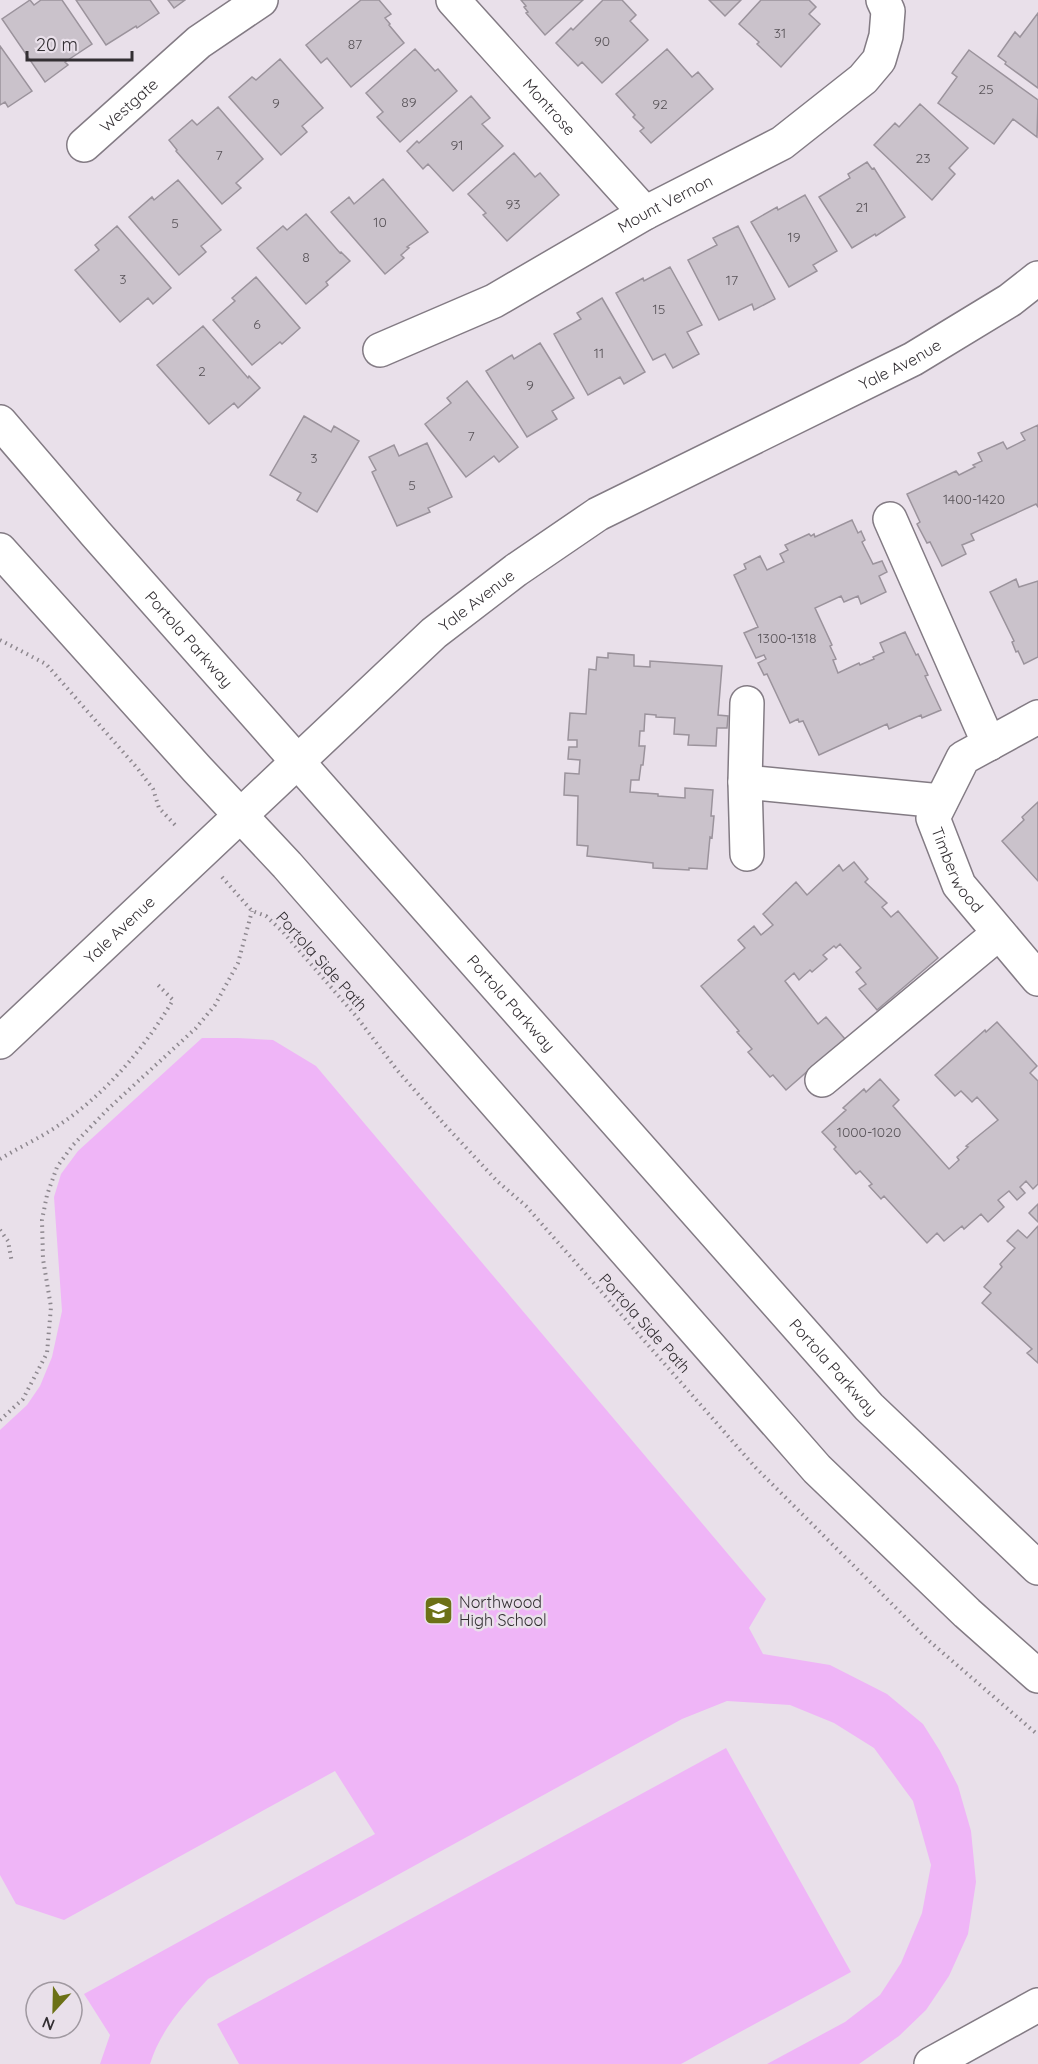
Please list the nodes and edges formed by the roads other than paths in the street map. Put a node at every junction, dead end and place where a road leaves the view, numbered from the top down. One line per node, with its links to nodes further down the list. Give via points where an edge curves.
1 (261, 0): 4 (main road, Westgate, via 199,42)
2 (453, 0): 5 (main road, Montrose)
3 (883, 0): 5 (main road, Mount Vernon, via 888,11 886,36 879,60 863,79 782,144)
4 (84, 145)
5 (645, 213): 7 (main road, Mount Vernon, via 494,302)
6 (1038, 278): 14 (main road, Yale Avenue, via 1010,300 913,359 598,514 434,633)
7 (380, 350)
8 (0, 422): 14 (main road, Portola Parkway)
9 (890, 519): 13 (main road)
10 (0, 550): 17 (main road)
11 (747, 703): 15 (main road)
12 (1038, 717): 13 (main road, Timberwood)
13 (989, 744): 16 (main road, Timberwood, via 963,758)
14 (299, 762): 17 (main road, Yale Avenue); 23 (main road, Portola Parkway, via 869,1407)
15 (746, 782): 16 (main road); 18 (main road)
16 (941, 801): 19 (main road, Timberwood, via 933,818 959,885)
17 (241, 817): 21 (main road, Yale Avenue); 24 (main road, via 817,1469)
18 (747, 854)
19 (999, 933): 20 (main road, Timberwood); 22 (main road)
20 (1038, 979)
21 (0, 1042)
22 (822, 1080)
23 (1038, 1568)
24 (1038, 1676)
25 (1038, 2005): 26 (main road)
26 (931, 2064)

